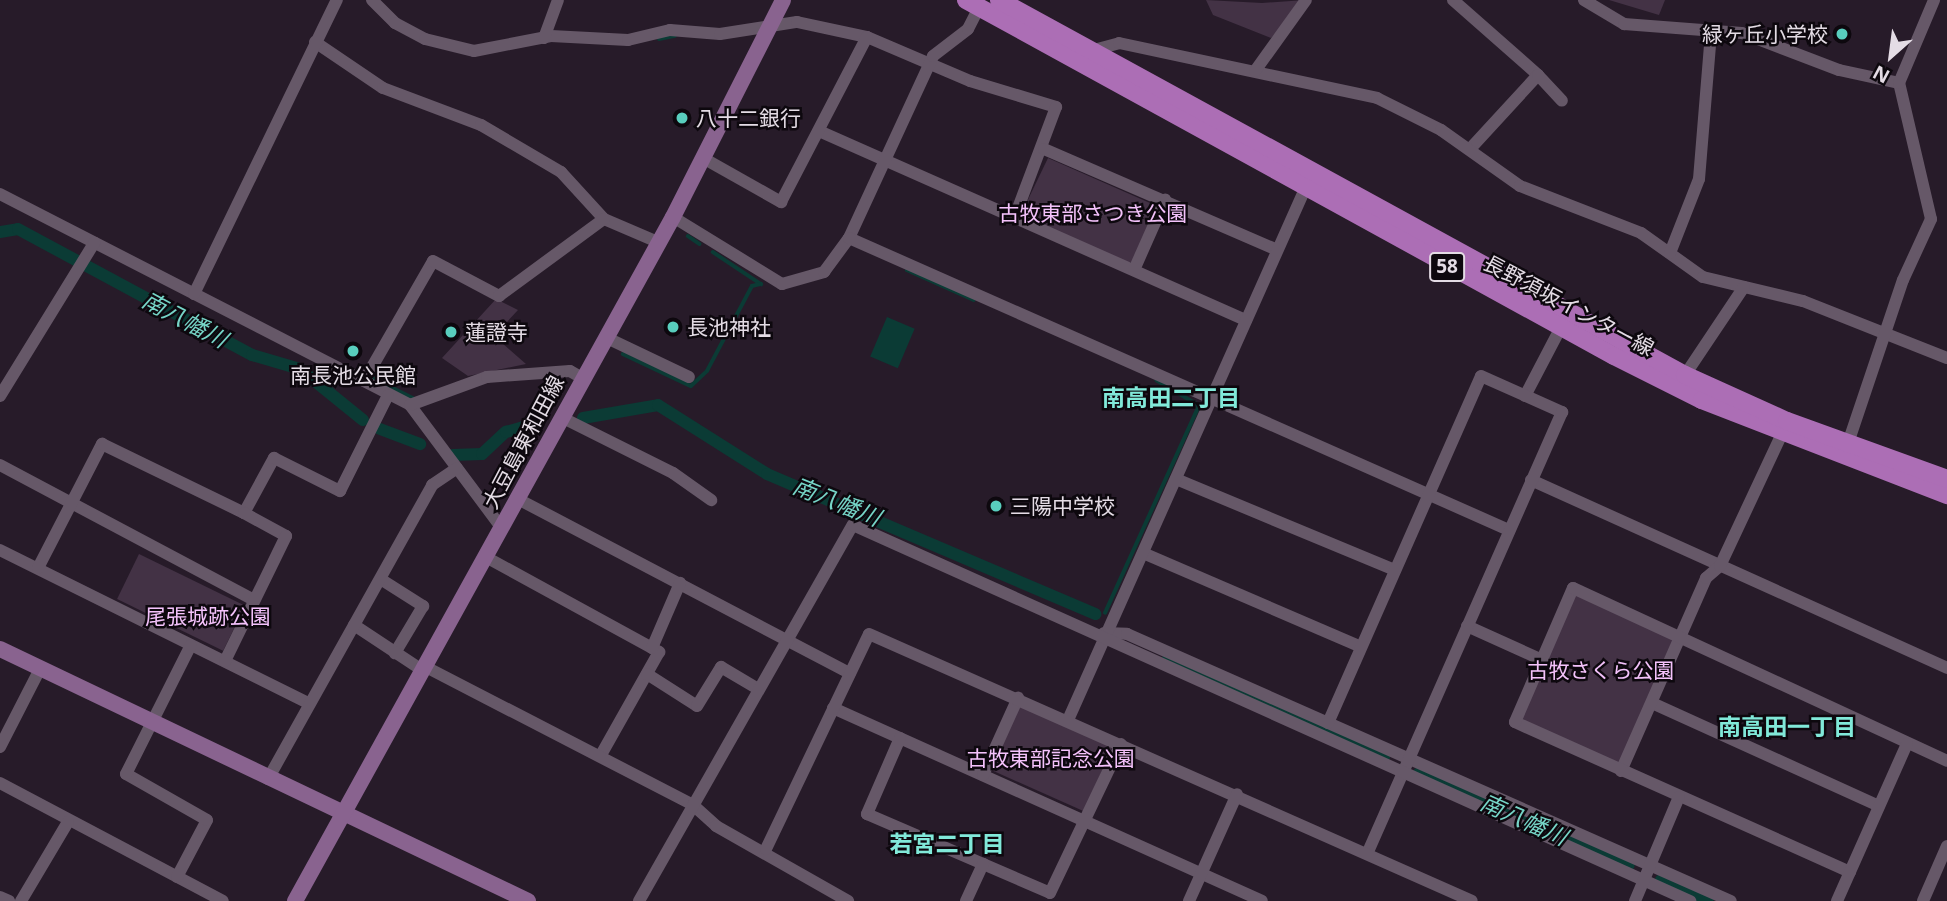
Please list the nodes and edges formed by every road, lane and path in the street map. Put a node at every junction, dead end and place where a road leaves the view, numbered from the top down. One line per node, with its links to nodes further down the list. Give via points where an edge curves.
1 (337, 0): 16 (street)
2 (372, 0): 15 (street, via 395,23 445,47 474,51)
3 (558, 0): 15 (street)
4 (783, 0): 12 (main road, 大豆島東和田線)
5 (999, 0): 17 (main road, 長野須坂インター線 / 58)
6 (1306, 0): 19 (street)
7 (1453, 0): 20 (street)
8 (1584, 0): 13 (street, via 1624,24)
9 (1934, 0): 11 (street); 21 (street)
10 (973, 4): 18 (street, via 968,29); 29 (main road, 長野須坂インター線 / 58)
11 (1947, 5)
12 (772, 25): 14 (street, via 797,22); 15 (street, via 720,34 670,30 628,40); 26 (main road, 大豆島東和田線)
13 (1711, 32): 21 (street, via 1742,33 1839,71); 39 (street, via 1699,179)
14 (867, 37): 18 (street); 23 (street)
15 (544, 38)
16 (315, 42): 34 (street, via 383,88 481,125 561,172); 42 (street)
17 (1090, 51): 19 (street, via 1108,41); 28 (main road, 長野須坂インター線 / 58)
18 (930, 63): 24 (street, via 1056,107); 27 (street)
19 (1255, 71): 25 (street, via 1377,98)
20 (1538, 75): 22 (street); 25 (street)
21 (1899, 83): 45 (street, via 1931,219)
22 (1562, 102)
23 (819, 131): 26 (street, via 781,201); 27 (street)
24 (1044, 149): 31 (street); 32 (street)
25 (1470, 149): 39 (street, via 1520,186 1641,233)
26 (703, 158): 33 (main road, 大豆島東和田線)
27 (886, 160): 32 (street); 35 (street)
28 (1314, 171): 29 (street); 48 (main road, 長野須坂インター線 / 58)
29 (1304, 190): 38 (street); 44 (main road, 長野須坂インター線 / 58)
30 (0, 194): 37 (street)
31 (1165, 200): 38 (street); 40 (street)
32 (1015, 216): 40 (street)
33 (673, 217): 35 (street, via 782,284 824,272); 36 (main road, 大豆島東和田線)
34 (604, 219): 36 (street); 51 (street, via 499,296 433,261)
35 (849, 238): 55 (street)
36 (658, 242): 46 (main road, 大豆島東和田線)
37 (94, 243): 42 (street); 53 (street)
38 (1278, 250): 43 (street)
39 (1670, 253): 41 (street, via 1703,276)
40 (1134, 270): 43 (street)
41 (1744, 286): 45 (street); 48 (street)
42 (194, 294): 51 (street)
43 (1246, 320): 55 (street)
44 (1561, 327): 54 (street); 58 (main road, 長野須坂インター線 / 58)
45 (1886, 333): 47 (street); 59 (street)
46 (605, 337): 49 (street); 50 (main road, 大豆島東和田線)
47 (1947, 358)
48 (1685, 375): 58 (main road, 長野須坂インター線 / 58)
49 (689, 377)
50 (582, 378): 56 (street, via 570,371 487,377); 57 (main road, 大豆島東和田線)
51 (364, 381): 52 (street)
52 (388, 394): 56 (street); 70 (street, via 340,491 274,458)
53 (0, 396)
54 (1525, 396): 64 (street, via 1562,412); 65 (street, via 1481,376)
55 (1211, 398): 62 (street); 65 (street)
56 (411, 405): 61 (street)
57 (561, 417): 67 (main road, 大豆島東和田線); 68 (street, via 673,473)
58 (1785, 427): 59 (main road, 長野須坂インター線 / 58); 76 (street)
59 (1845, 450): 63 (main road, 長野須坂インター線 / 58); 66 (main road, 長野須坂インター線 / 58)
60 (0, 465): 69 (street)
61 (457, 468): 71 (street); 79 (street, via 432,485)
62 (1176, 479): 74 (street); 78 (street)
63 (1947, 479)
64 (1531, 480): 72 (street); 76 (street)
65 (1429, 494): 72 (street); 78 (street)
66 (1947, 495)
67 (516, 498): 71 (main road, 大豆島東和田線); 80 (street)
68 (711, 500)
69 (70, 506): 70 (street, via 102,444); 77 (street); 81 (street)
70 (244, 513): 81 (street, via 286,536)
71 (501, 527): 75 (main road, 大豆島東和田線)
72 (1509, 530): 83 (street)
73 (0, 550): 77 (street)
74 (1143, 553): 84 (street); 88 (street)
75 (484, 556): 89 (street); 95 (main road, 大豆島東和田線)
76 (1720, 566): 86 (street, via 1706,578); 96 (street)
77 (38, 568): 87 (street)
78 (1395, 570): 88 (street)
79 (382, 580): 82 (street); 91 (street, via 424,606)
80 (681, 583): 85 (street); 89 (street)
81 (254, 600): 93 (street)
82 (354, 625): 91 (street); 101 (street)
83 (1467, 626): 92 (street); 112 (street)
84 (1104, 634): 85 (street, via 853,525); 104 (street); 106 (street, via 1127,634); 115 (street, via 1120,648)
85 (787, 636): 97 (street); 99 (street)
86 (1682, 636): 92 (street, via 1573,588); 102 (street); 109 (street)
87 (191, 645): 93 (street); 105 (street)
88 (1361, 647): 106 (street)
89 (652, 648): 98 (street, via 659,652)
90 (0, 649): 94 (main road)
91 (395, 653): 95 (street)
92 (1541, 659): 114 (street, via 1515,722)
93 (225, 662): 101 (street)
94 (40, 668): 105 (main road); 110 (street)
95 (423, 668): 111 (street); 123 (main road, 大豆島東和田線)
96 (1947, 668)
97 (850, 673): 100 (street, via 869,634); 103 (street)
98 (646, 674): 99 (street, via 697,706 721,667); 111 (street)
99 (758, 689): 121 (street)
100 (1018, 698): 104 (street); 116 (street)
101 (306, 702): 117 (street)
102 (1652, 703): 114 (street); 122 (street)
103 (833, 708): 107 (street); 127 (street)
104 (1068, 720): 108 (street)
105 (153, 723): 117 (main road); 133 (street, via 126,774 207,820)
106 (1328, 723): 112 (street)
107 (900, 738): 116 (street); 129 (street, via 867,814)
108 (1121, 744): 119 (street); 124 (street)
109 (1908, 744): 113 (street); 122 (street)
110 (0, 747)
111 (601, 755): 121 (street)
112 (1406, 758): 115 (street); 130 (street)
113 (1947, 761)
114 (1621, 771): 120 (street)
115 (1399, 772): 128 (street); 134 (street)
116 (983, 775): 124 (street)
117 (268, 779): 123 (main road)
118 (0, 783): 125 (street)
119 (1237, 794): 128 (street); 132 (street)
120 (1679, 797): 130 (street); 131 (street)
121 (693, 805): 127 (street, via 716,826); 141 (street)
122 (1879, 806): 131 (street)
123 (342, 815): 136 (main road); 140 (main road, 大豆島東和田線)
124 (1087, 821): 129 (street, via 1050,893); 132 (street)
125 (68, 822): 133 (street); 138 (street)
126 (1947, 846): 151 (street)
127 (766, 849): 142 (street)
128 (1368, 851): 146 (street)
129 (983, 864): 143 (street)
130 (1649, 865): 134 (street); 149 (street)
131 (1850, 872): 150 (street)
132 (1203, 873): 144 (street); 145 (street)
133 (177, 877): 139 (street)
134 (1643, 880): 147 (street); 148 (street)
135 (0, 897): 137 (street)
136 (523, 900)
137 (9, 901)
138 (21, 901)
139 (223, 901)
140 (295, 901)
141 (639, 901)
142 (848, 901)
143 (966, 901)
144 (1189, 901)
145 (1262, 901)
146 (1472, 901)
147 (1635, 901)
148 (1690, 901)
149 (1731, 901)
150 (1837, 901)
151 (1923, 901)

